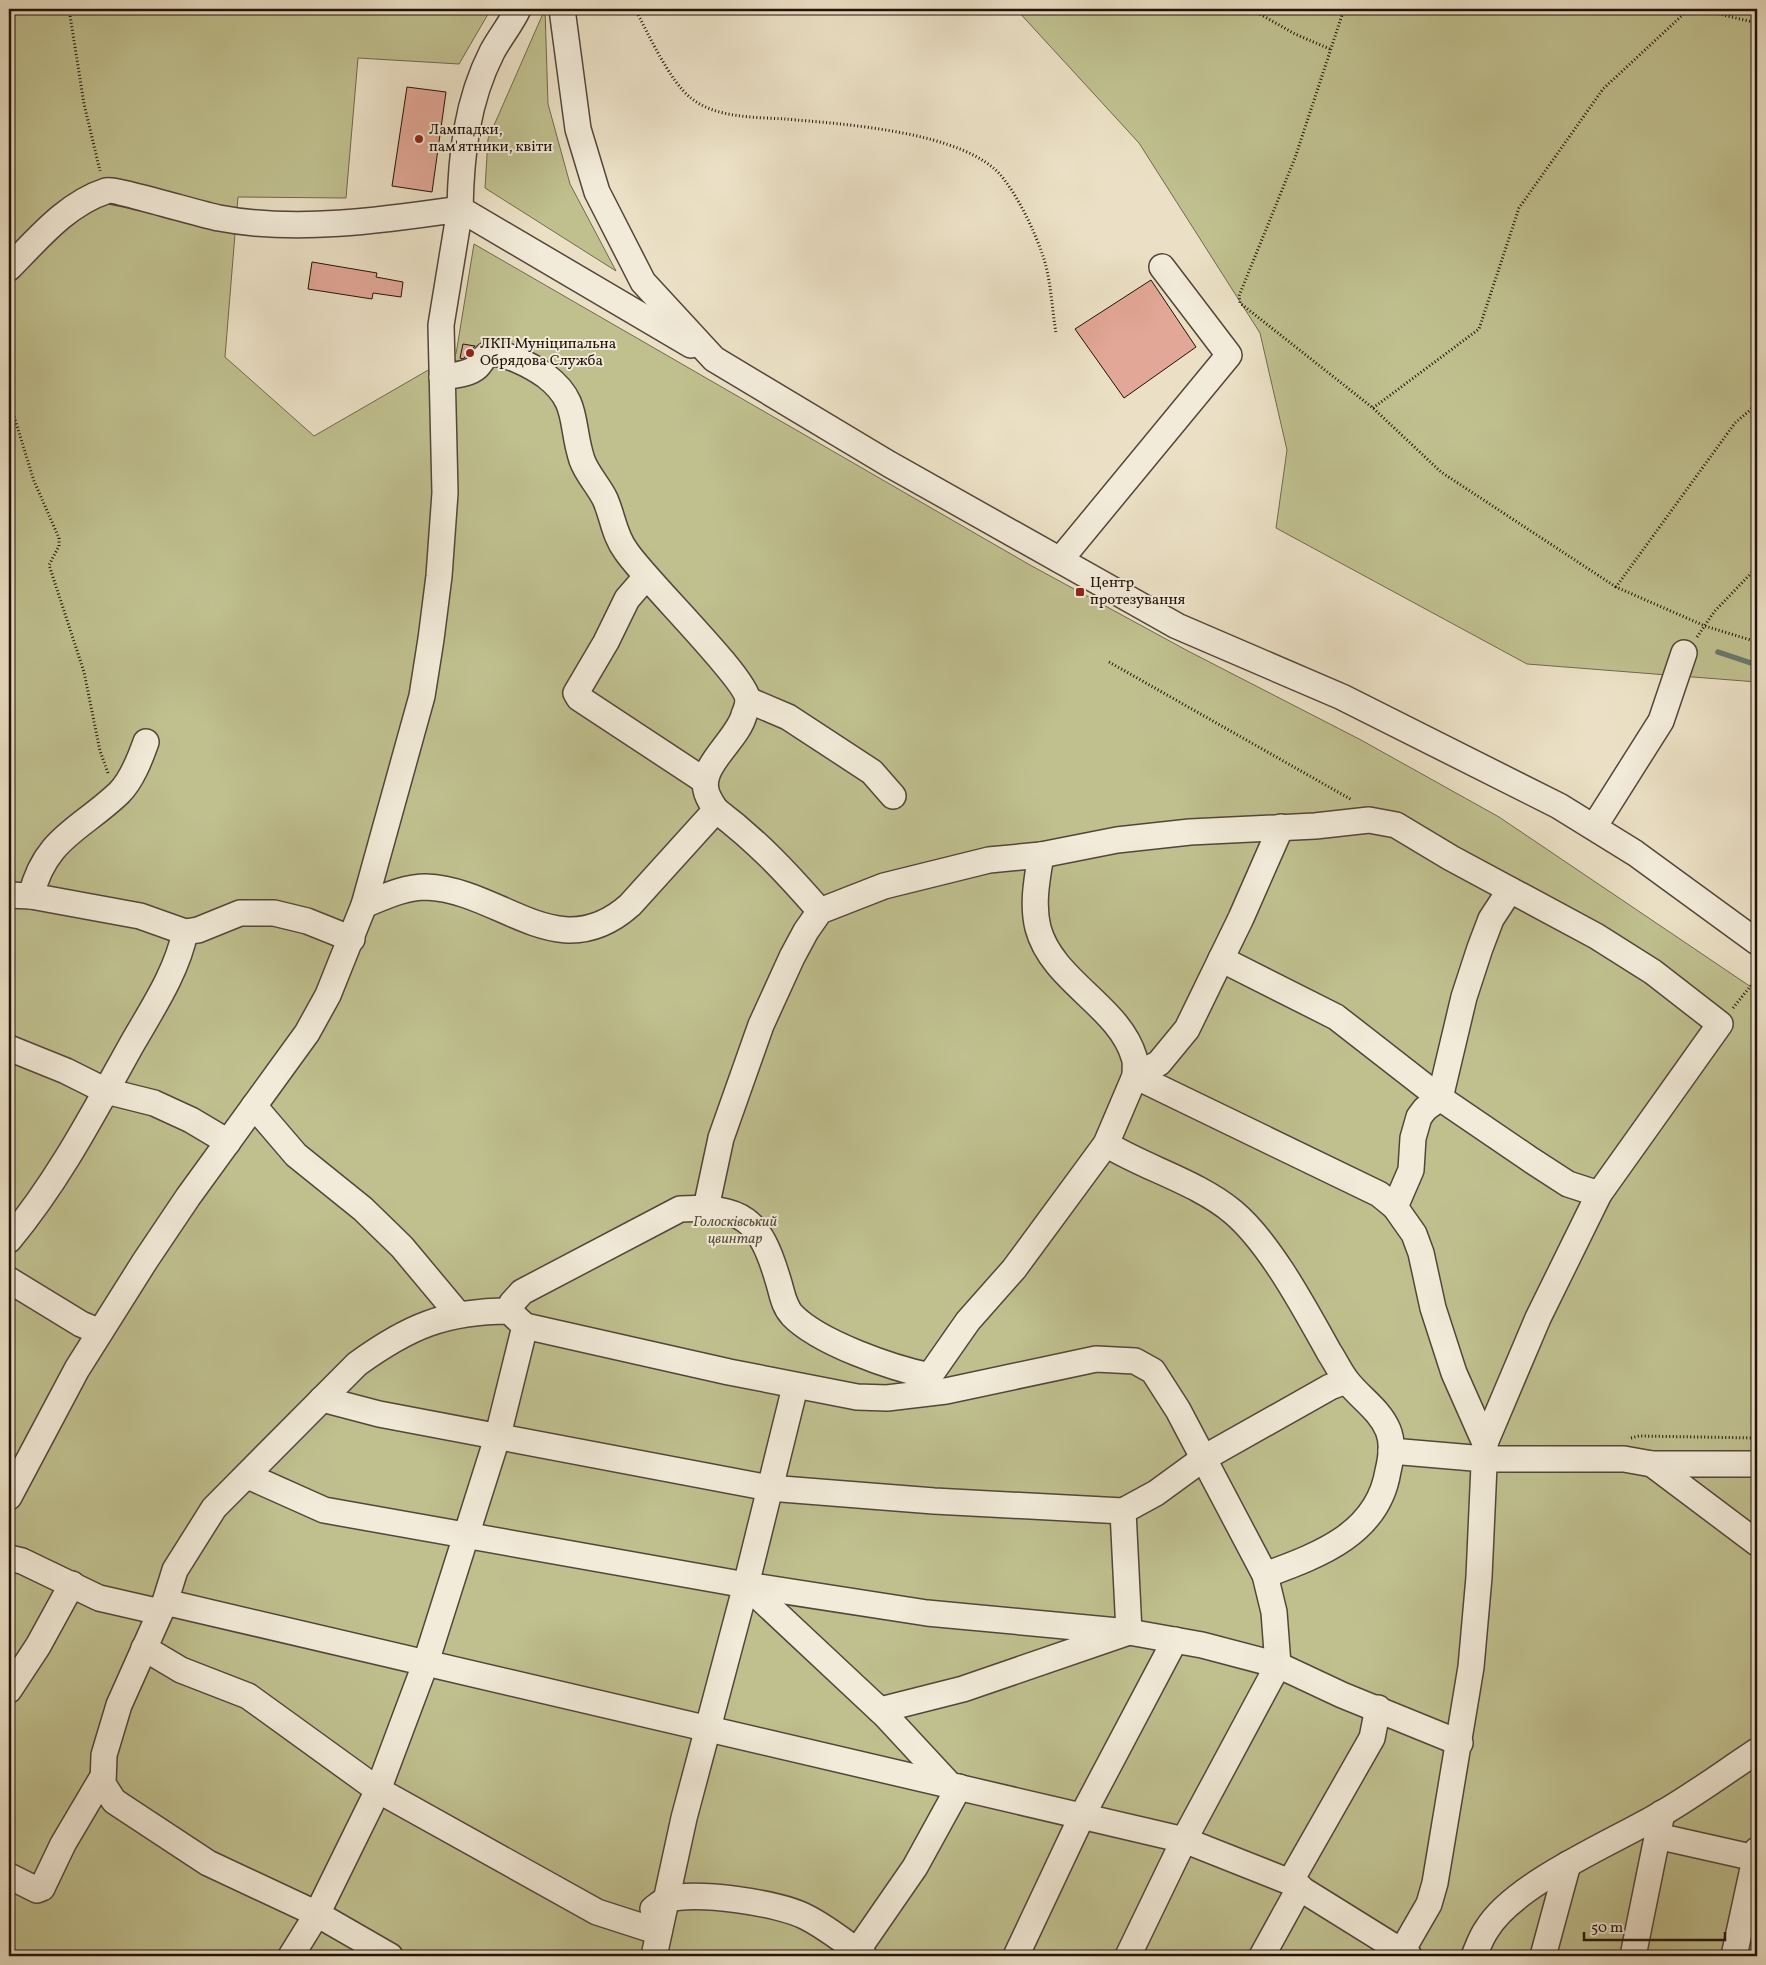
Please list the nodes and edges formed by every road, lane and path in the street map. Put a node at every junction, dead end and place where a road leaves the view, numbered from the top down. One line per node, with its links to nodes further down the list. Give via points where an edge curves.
1 (70, 9): 11 (path, via 84,104)
2 (518, 9): 12 (street, via 492,52 468,118 462,157)
3 (562, 9): 16 (street, via 578,129 597,192 643,282)
4 (635, 9): 15 (path, via 676,82 690,98 711,110 850,124 916,136 971,153 979,159 1002,177 1026,217 1044,259)
5 (1251, 9): 10 (path)
6 (1344, 9): 10 (path)
7 (1689, 9): 20 (path, via 1603,89 1518,208 1479,329)
8 (1698, 9): 9 (path)
9 (1757, 23)
10 (1330, 49): 20 (path, via 1295,158 1239,298 1247,310)
11 (108, 190): 12 (street, via 221,218 288,225 390,219); 13 (street, via 76,205)
12 (460, 209): 16 (street); 17 (street, via 440,325)
13 (12, 262)
14 (1162, 267): 21 (street, via 1229,355 1193,415)
15 (1056, 333)
16 (714, 359): 21 (street, via 888,464)
17 (442, 377): 23 (street, via 471,371 487,355 493,354 522,362 561,389 571,404 583,463 606,502 621,545); 41 (street, via 445,493 431,639 422,696)
18 (9, 400): 32 (path, via 34,481 59,538 59,546 49,565 84,672 104,766)
19 (1757, 404): 24 (path, via 1735,423)
20 (1373, 408): 24 (path, via 1441,472)
21 (1060, 560): 37 (street, via 1178,626 1342,697 1559,806)
22 (1757, 567): 25 (path, via 1714,612)
23 (646, 577): 29 (street, via 729,670); 31 (street, via 627,599 576,693)
24 (1616, 587): 25 (path)
25 (1705, 626): 26 (path); 27 (path)
26 (1757, 642)
27 (1684, 653): 37 (street, via 1661,721)
28 (1108, 662): 34 (path)
29 (748, 700): 31 (street, via 740,727 712,765); 33 (street, via 788,717 872,772)
30 (146, 742): 32 (street, via 133,772)
31 (705, 781): 35 (street, via 707,795)
32 (119, 793): 40 (street, via 63,838)
33 (893, 796)
34 (1354, 801)
35 (716, 810): 41 (street, via 616,918 581,931 561,931 448,890 425,887 404,889); 42 (street, via 778,862)
36 (1281, 827): 38 (street, via 1117,840); 39 (street, via 1369,820 1396,825); 46 (street)
37 (1594, 827): 45 (street)
38 (1041, 855): 42 (street, via 960,866 884,886); 50 (street, via 1035,894 1038,927 1043,941 1059,966 1117,1026 1135,1058)
39 (1510, 890): 48 (street, via 1596,936 1653,972); 52 (street, via 1491,919 1480,948 1464,998)
40 (20, 896): 43 (street, via 140,916)
41 (364, 905): 44 (street)
42 (820, 911): 58 (street, via 796,951 760,1025 721,1138)
43 (185, 932): 44 (street, via 240,913 256,912 294,917); 51 (street, via 181,951)
44 (352, 939): 53 (street, via 328,996 307,1033)
45 (1757, 942)
46 (1221, 959): 50 (street, via 1202,1003 1175,1046 1160,1063); 52 (street, via 1336,1017)
47 (1757, 978): 48 (path)
48 (1720, 1024): 56 (street)
49 (9, 1048): 51 (street)
50 (1136, 1076): 55 (street); 57 (street, via 1379,1194)
51 (106, 1092): 54 (street, via 154,1103); 59 (street, via 73,1150 32,1212)
52 (1440, 1098): 56 (street, via 1557,1178); 57 (street, via 1419,1117 1413,1138 1411,1170)
53 (254, 1106): 54 (street); 61 (street, via 296,1155 363,1209 402,1248)
54 (228, 1142): 63 (street)
55 (1106, 1144): 64 (street, via 1203,1193 1231,1211 1252,1230 1308,1314); 66 (street, via 1014,1269)
56 (1599, 1194): 71 (street, via 1538,1318)
57 (1395, 1207): 71 (street, via 1414,1234 1436,1318)
58 (706, 1208): 62 (street, via 680,1210 522,1292 512,1303); 66 (street, via 726,1211 748,1220 767,1250 785,1305 804,1326 900,1368)
59 (9, 1240)
60 (9, 1280): 63 (street)
61 (458, 1314): 62 (street); 67 (street, via 429,1322 381,1346 357,1364)
62 (517, 1318): 65 (street); 68 (street)
63 (100, 1332): 78 (street)
64 (1346, 1381): 70 (street, via 1380,1416 1389,1432); 72 (street)
65 (796, 1386): 66 (street, via 857,1397); 77 (street)
66 (915, 1389): 72 (street, via 971,1387 1096,1359 1135,1361 1153,1371 1162,1382)
67 (322, 1399): 68 (street, via 379,1414); 76 (street)
68 (498, 1435): 77 (street); 80 (street)
69 (1757, 1438): 73 (path, via 1633,1437 1626,1443)
70 (1391, 1451): 71 (street); 83 (street, via 1382,1496 1358,1529 1309,1559)
71 (1485, 1451): 73 (street); 96 (street, via 1471,1667)
72 (1204, 1458): 79 (street); 83 (street)
73 (1624, 1459): 74 (street)
74 (1652, 1464): 75 (street); 81 (street)
75 (1757, 1464)
76 (248, 1476): 80 (street, via 324,1510); 86 (street, via 214,1508 175,1570)
77 (769, 1488): 79 (street); 85 (street)
78 (9, 1497)
79 (1123, 1512): 87 (street)
80 (466, 1535): 85 (street); 90 (street)
81 (1757, 1542)
82 (9, 1558): 84 (street)
83 (1265, 1575): 91 (street, via 1274,1612)
84 (72, 1584): 86 (street, via 99,1598); 92 (street)
85 (746, 1585): 87 (street, via 926,1613); 94 (street); 95 (street)
86 (163, 1607): 89 (street); 90 (street)
87 (1129, 1632): 88 (street); 94 (street, via 963,1689)
88 (1175, 1640): 91 (street); 101 (street)
89 (144, 1648): 98 (street, via 112,1723); 100 (street, via 181,1670 248,1696)
90 (426, 1662): 95 (street); 100 (street)
91 (1278, 1665): 93 (street); 103 (street)
92 (9, 1690)
93 (1378, 1708): 96 (street); 107 (street, via 1372,1738)
94 (880, 1710): 99 (street)
95 (708, 1727): 99 (street); 108 (street)
96 (1460, 1743): 114 (street, via 1435,1883 1429,1904)
97 (1757, 1751): 102 (street)
98 (102, 1778): 106 (street, via 63,1844 42,1888 37,1890); 109 (street, via 114,1801 208,1863)
99 (954, 1786): 101 (street); 112 (street, via 915,1867)
100 (378, 1790): 109 (street); 110 (street, via 596,1912)
101 (1082, 1816): 103 (street); 118 (street)
102 (1660, 1825): 104 (street); 105 (street); 113 (street)
103 (1184, 1840): 107 (street); 119 (street)
104 (1756, 1854): 123 (street)
105 (1568, 1864): 121 (street, via 1509,1903 1487,1928); 122 (street)
106 (9, 1876)
107 (1295, 1884): 114 (street); 120 (street)
108 (666, 1900): 110 (street); 111 (street); 112 (street, via 710,1897 758,1902 805,1916)
109 (316, 1914): 115 (street); 116 (street)
110 (632, 1923): 111 (street)
111 (658, 1932): 117 (street)
112 (860, 1954)
113 (1640, 1954)
114 (1403, 1955)
115 (291, 1956)
116 (390, 1956)
117 (654, 1956)
118 (1016, 1956)
119 (1128, 1956)
120 (1262, 1956)
121 (1474, 1956)
122 (1543, 1956)
123 (1734, 1956)

